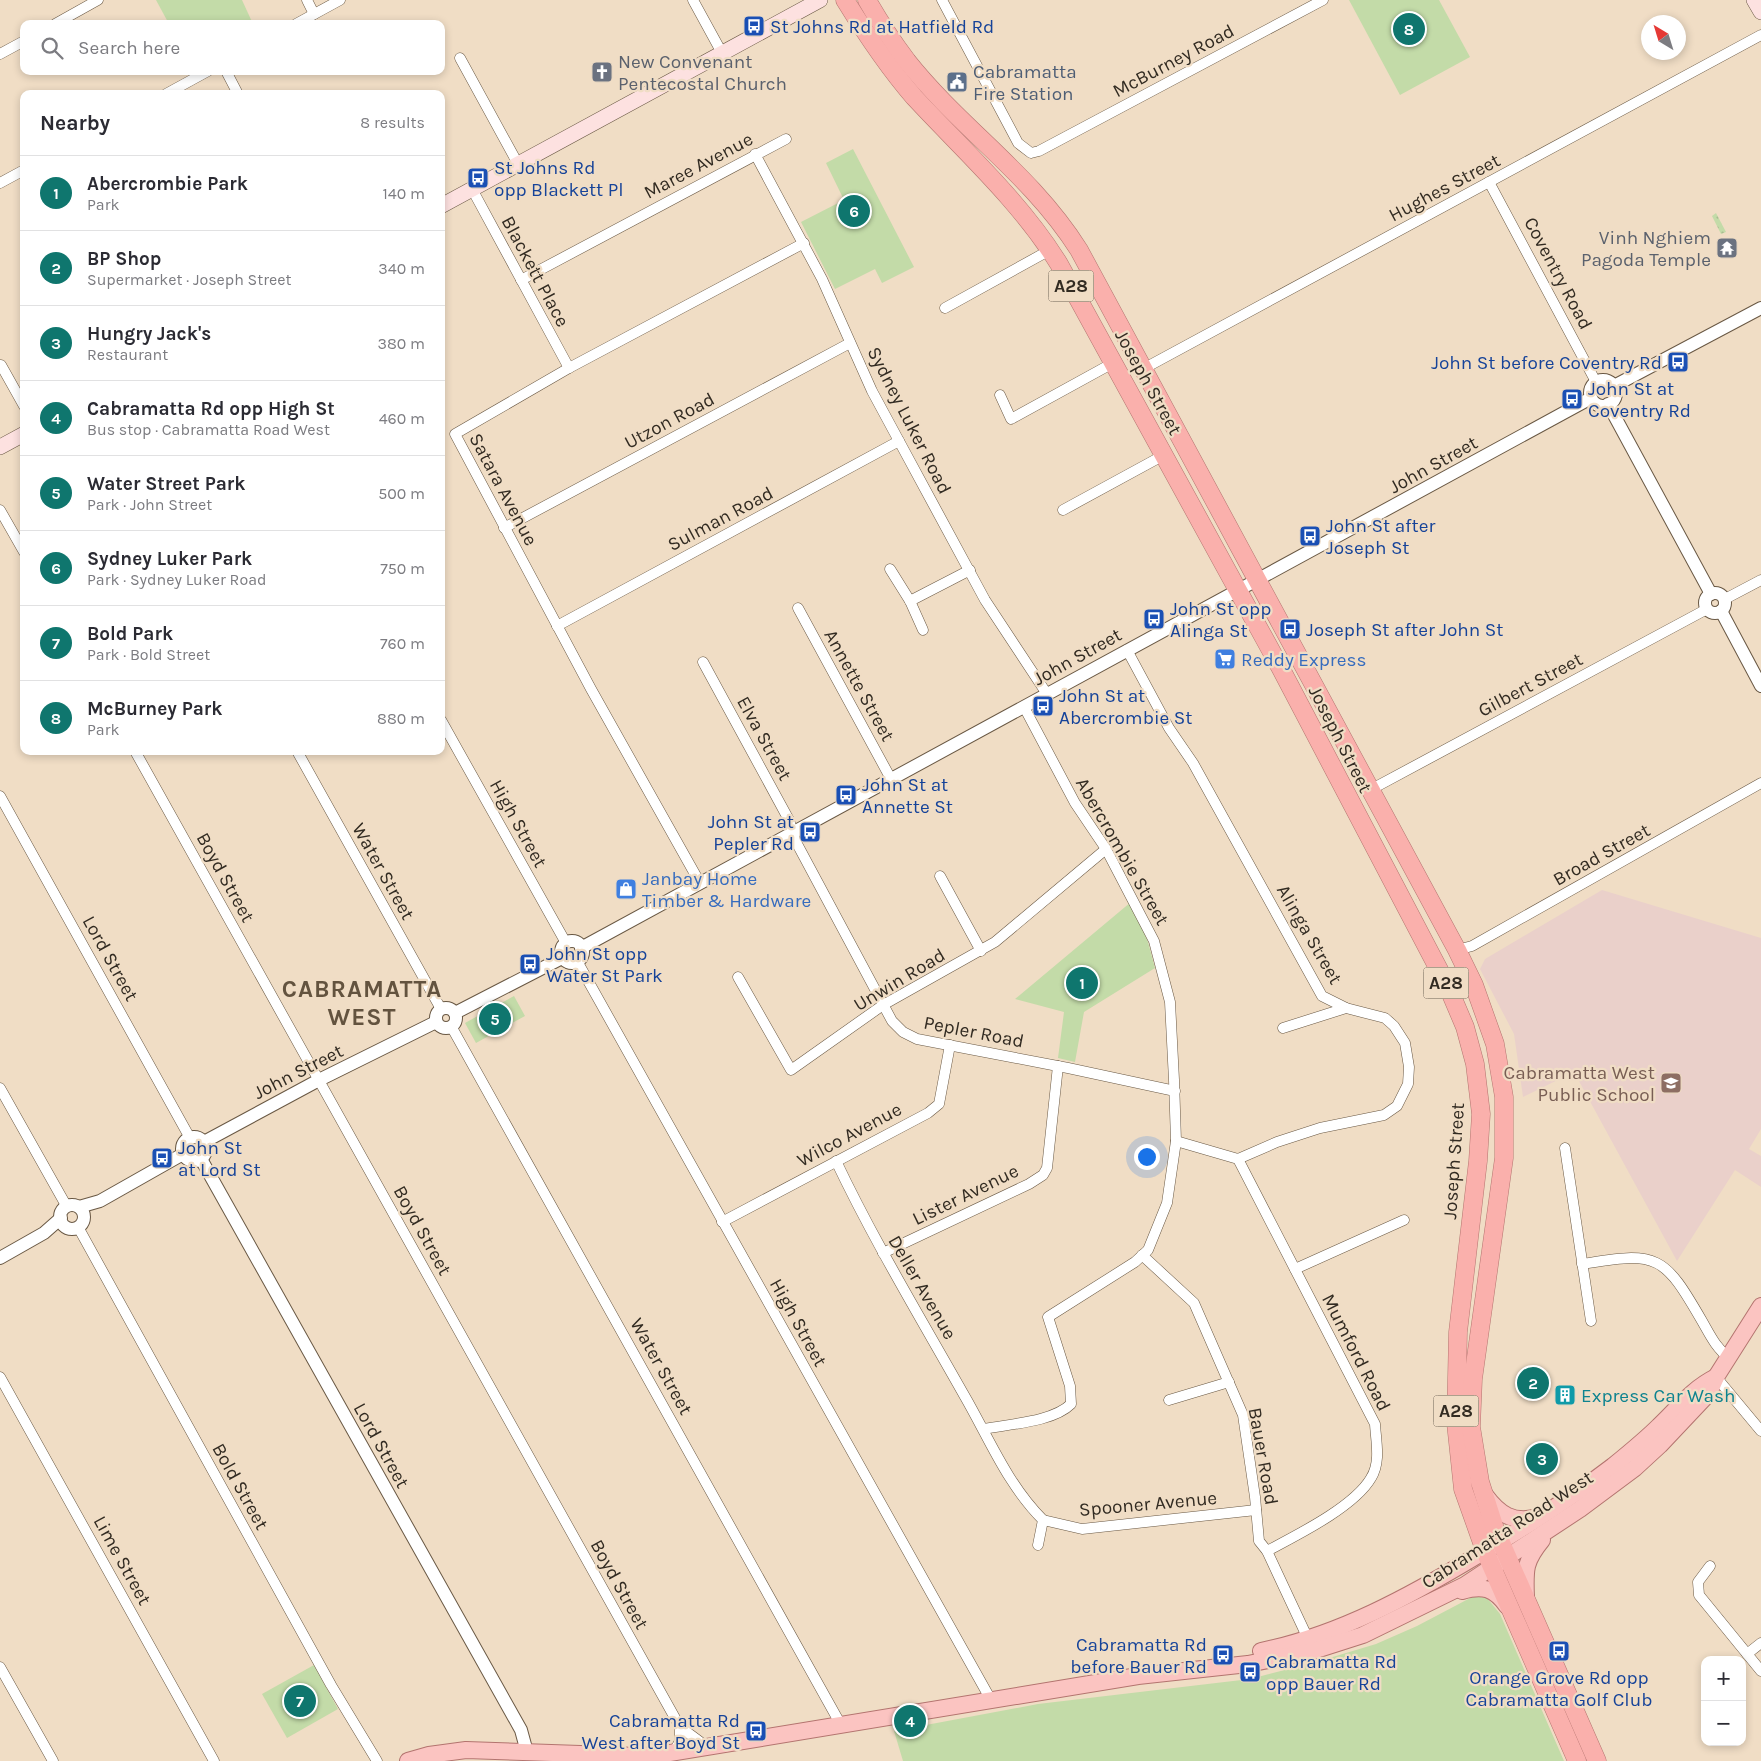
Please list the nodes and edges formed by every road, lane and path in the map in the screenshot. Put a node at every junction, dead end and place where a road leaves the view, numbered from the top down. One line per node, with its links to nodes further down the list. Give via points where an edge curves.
1 (98, 0): 13 (street)
2 (307, 0): 12 (street)
3 (340, 0): 12 (street)
4 (693, 0): 17 (street)
5 (820, 0): 17 (main road)
6 (846, 0): 33 (highway, Joseph Street / A28, via 894,73 1017,206)
7 (867, 0): 41 (highway, Joseph Street / A28, via 908,61 1018,173 1059,220 1093,275)
8 (942, 0): 9 (street, McBurney Road, via 1018,143 1031,153)
9 (1323, 0)
10 (1754, 0): 11 (main road)
11 (1761, 12)
12 (314, 14): 14 (street)
13 (62, 20)
14 (303, 20)
15 (1761, 35): 28 (street, Hughes Street)
16 (20, 43): 18 (street)
17 (722, 53): 26 (main road)
18 (0, 54)
19 (460, 58): 26 (street)
20 (201, 75): 22 (street)
21 (228, 75): 23 (street)
22 (173, 90)
23 (236, 90)
24 (786, 139): 25 (street, Maree Avenue)
25 (755, 154): 32 (street, Sydney Luker Road); 34 (street, Maree Avenue)
26 (518, 164): 30 (main road)
27 (20, 172): 29 (street)
28 (1489, 182): 41 (street, Hughes Street); 42 (street, Coventry Road)
29 (0, 183)
30 (472, 189): 31 (main road); 34 (street, Blackett Place)
31 (445, 204)
32 (804, 243): 37 (street, Sydney Luker Road); 40 (street, Satara Avenue)
33 (1050, 250): 35 (street); 38 (highway, Joseph Street / A28)
34 (521, 280): 40 (street, Blackett Place)
35 (945, 308)
36 (1761, 308): 43 (street)
37 (850, 343): 49 (street, Sydney Luker Road); 54 (street, Utzon Road)
38 (1114, 362): 44 (street, via 1012,419); 51 (highway, Joseph Street / A28)
39 (1, 365): 46 (street)
40 (569, 368): 54 (street, Satara Avenue, via 454,434)
41 (1143, 369): 58 (highway, Joseph Street / A28)
42 (1596, 382): 43 (street, via 1606,380); 45 (street, via 1591,388)
43 (1614, 386): 47 (street, via 1614,397)
44 (1000, 395)
45 (1591, 398): 47 (street, via 1602,406); 58 (street, John Street)
46 (20, 399)
47 (1608, 404): 61 (street)
48 (20, 436): 50 (main road)
49 (899, 441): 57 (street, Sydney Luker Road); 66 (street, Sulman Road)
50 (0, 447)
51 (1164, 455): 53 (street); 60 (highway, Joseph Street / A28)
52 (0, 510): 55 (street)
53 (1063, 510)
54 (504, 528): 66 (street, Satara Avenue)
55 (20, 545)
56 (890, 569): 62 (street)
57 (970, 570): 62 (street); 71 (street, Sydney Luker Road, via 1006,634)
58 (1255, 580): 60 (street, John Street); 78 (highway, Joseph Street / A28)
59 (1761, 580): 63 (street)
60 (1237, 590): 68 (street, John Street); 135 (highway, Joseph Street / A28, via 1448,987 1473,1054 1482,1114 1458,1332 1456,1423 1463,1489)
61 (1711, 594): 63 (street, via 1717,593); 65 (street, via 1706,602)
62 (910, 602): 67 (street)
63 (1723, 605): 65 (street, via 1712,612); 70 (street)
64 (798, 608): 76 (street, Annette Street)
65 (1707, 609): 78 (street, Gilbert Street)
66 (557, 626): 83 (street, Satara Avenue)
67 (923, 630)
68 (1127, 650): 71 (street, John Street); 93 (street, Alinga Street, via 1322,996)
69 (703, 662): 80 (street, Elva Street)
70 (1761, 686)
71 (1047, 694): 72 (street, John Street)
72 (1024, 707): 76 (street, John Street); 81 (street, Abercrombie Street, via 1075,803)
73 (445, 727): 84 (street, High Street)
74 (137, 755): 99 (street, Boyd Street)
75 (299, 755): 92 (street, Water Street)
76 (891, 779): 80 (street, John Street)
77 (1761, 784): 86 (street, Broad Street, via 1493,935)
78 (1370, 790): 86 (highway, Joseph Street / A28)
79 (0, 796): 102 (street, Lord Street)
80 (793, 832): 83 (street, John Street); 91 (street, Pepler Road, via 794,840)
81 (1106, 849): 87 (street, Unwin Road, via 1011,930); 101 (street, Abercrombie Street, via 1146,922 1161,962 1170,1002)
82 (940, 876): 87 (street)
83 (700, 883): 85 (street, John Street)
84 (566, 943): 85 (street, via 574,941); 88 (street, via 561,950)
85 (582, 948): 89 (street)
86 (1457, 950): 127 (highway, Joseph Street / A28, via 1474,984 1495,1044 1504,1097 1504,1158 1473,1379 1471,1427)
87 (981, 951): 91 (street, Unwin Road)
88 (562, 958): 89 (street, via 572,963); 94 (street)
89 (577, 961): 112 (street, High Street)
90 (738, 977): 91 (street, Unwin Road, via 791,1070)
91 (883, 1005): 97 (street, Pepler Road, via 903,1032 917,1039)
92 (441, 1008): 94 (street, via 450,1009); 95 (street, via 436,1013)
93 (1346, 1008): 96 (street); 108 (street, Alinga Street, via 1385,1018 1405,1043 1408,1084 1397,1106 1384,1115 1320,1128 1277,1142)
94 (453, 1020): 95 (street, via 443,1028); 147 (street, Water Street)
95 (436, 1022): 99 (street, John Street)
96 (1283, 1028)
97 (950, 1045): 98 (street, Pepler Road); 109 (street, Wilco Avenue, via 939,1104)
98 (1058, 1066): 101 (street, Pepler Road); 113 (street, Lister Avenue, via 1047,1168 1042,1175)
99 (319, 1080): 104 (street, John Street); 148 (street, Boyd Street)
100 (0, 1088): 110 (street, Bold Street)
101 (1175, 1091): 103 (street, Abercrombie Street)
102 (190, 1138): 104 (street); 106 (street, via 183,1146)
103 (1176, 1141): 108 (street); 114 (street, Abercrombie Street, via 1167,1203 1148,1250)
104 (204, 1142): 107 (street, via 206,1149)
105 (1565, 1148): 116 (street)
106 (183, 1154): 107 (street, via 189,1160); 110 (street)
107 (201, 1158): 150 (street, Lord Street, via 521,1730)
108 (1238, 1160): 117 (street, Mumford Road)
109 (836, 1161): 112 (street, Wilco Avenue); 113 (street, Deller Avenue)
110 (72, 1217): 115 (street); 155 (street, Bold Street, via 331,1685)
111 (1404, 1220): 117 (street)
112 (722, 1222): 146 (street, High Street)
113 (883, 1253): 125 (street, Deller Avenue)
114 (1142, 1255): 123 (street, Bauer Road, via 1194,1303); 125 (street, Abercrombie Street, via 1048,1317 1070,1386 1071,1404 1063,1412 1047,1417)
115 (0, 1258)
116 (1582, 1264): 119 (street); 120 (street, via 1639,1258 1666,1267 1687,1295 1718,1350)
117 (1294, 1269): 134 (street, Mumford Road, via 1375,1424 1378,1455 1372,1477 1360,1492 1315,1526)
118 (1761, 1306): 120 (main road, Cabramatta Road West)
119 (1591, 1321)
120 (1729, 1358): 122 (main road, Cabramatta Road West)
121 (0, 1377): 154 (street, Lime Street)
122 (1716, 1377): 126 (street); 129 (main road, Cabramatta Road West, via 1698,1386 1658,1428 1620,1460); 131 (main road, Cabramatta Road West, via 1710,1393 1660,1445 1628,1474)
123 (1229, 1382): 124 (street); 128 (street, Bauer Road, via 1244,1415)
124 (1168, 1400)
125 (984, 1429): 130 (street, via 1002,1468 1026,1503)
126 (1761, 1432)
127 (1482, 1491): 129 (main road, via 1509,1518 1526,1520); 133 (highway, Joseph Street / A28)
128 (1256, 1510): 130 (street, Spooner Avenue, via 1082,1529); 134 (street, Bauer Road, via 1259,1541)
129 (1547, 1513): 133 (main road, Cabramatta Road West)
130 (1043, 1520): 132 (street)
131 (1549, 1530): 133 (main road, Cabramatta Road West); 139 (main road, via 1528,1559)
132 (1038, 1545)
133 (1504, 1549): 135 (main road, Cabramatta Road West); 137 (main road, Cabramatta Road West); 139 (highway, A28)
134 (1267, 1551): 142 (street, Bauer Road)
135 (1485, 1551): 137 (highway, Joseph Street / A28); 142 (main road, Cabramatta Road West, via 1424,1587)
136 (1710, 1566): 143 (street, via 1698,1582 1700,1595)
137 (1492, 1567): 138 (main road, Cabramatta Road West); 140 (highway, A28)
138 (1445, 1596): 140 (main road, via 1473,1588 1488,1588 1501,1597); 142 (main road, Cabramatta Road West, via 1363,1635)
139 (1526, 1598): 158 (highway, A28)
140 (1514, 1616): 157 (highway, A28)
141 (1761, 1643): 143 (street)
142 (1311, 1644): 146 (main road, Cabramatta Road West, via 1193,1668)
143 (1747, 1654): 145 (street)
144 (0, 1667): 153 (street)
145 (1761, 1671)
146 (991, 1700): 147 (main road, Cabramatta Road West)
147 (841, 1725): 149 (main road, Cabramatta Road West)
148 (680, 1727): 149 (street, Boyd Street); 151 (street, via 680,1741)
149 (707, 1747): 151 (main road, Cabramatta Road West)
150 (527, 1752): 152 (main road, Cabramatta Road West); 156 (main road, Cabramatta Road West, via 450,1751)
151 (663, 1756): 152 (main road, Cabramatta Road West)
152 (593, 1758)
153 (53, 1761)
154 (214, 1761)
155 (377, 1761)
156 (408, 1761)
157 (1577, 1761)
158 (1597, 1761)

